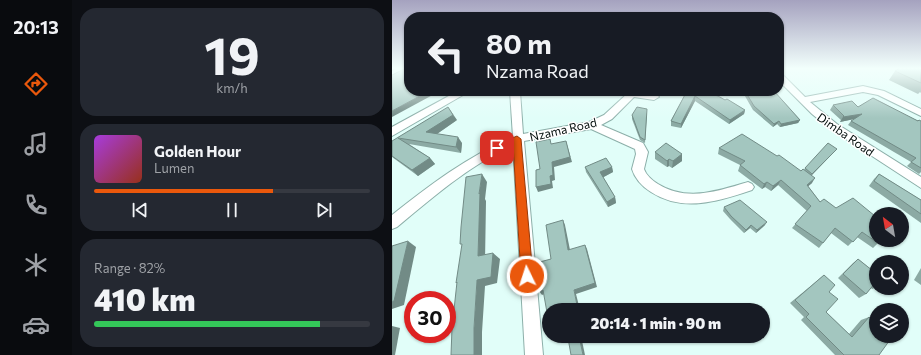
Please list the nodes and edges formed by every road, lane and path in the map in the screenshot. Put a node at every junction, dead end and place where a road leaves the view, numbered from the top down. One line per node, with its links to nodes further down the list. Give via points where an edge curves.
1 (788, 85): 7 (street, Dimba Road)
2 (456, 96): 10 (street)
3 (515, 96): 11 (street)
4 (630, 96): 9 (street, Nzama Road, via 608,117)
5 (647, 96): 6 (street, Nzama Road)
6 (654, 97)
7 (804, 100): 8 (street, via 854,90 871,90); 12 (street, Dimba Road, via 815,112 851,139)
8 (921, 112)
9 (592, 125): 11 (street, Nzama Road); 13 (street, via 639,146 642,152 638,168 640,176 670,197 702,198)
10 (394, 129)
11 (517, 139): 14 (street, Nzama Road, via 471,163 421,198); 15 (street)
12 (921, 183)
13 (748, 187)
14 (392, 223)
15 (534, 355)

